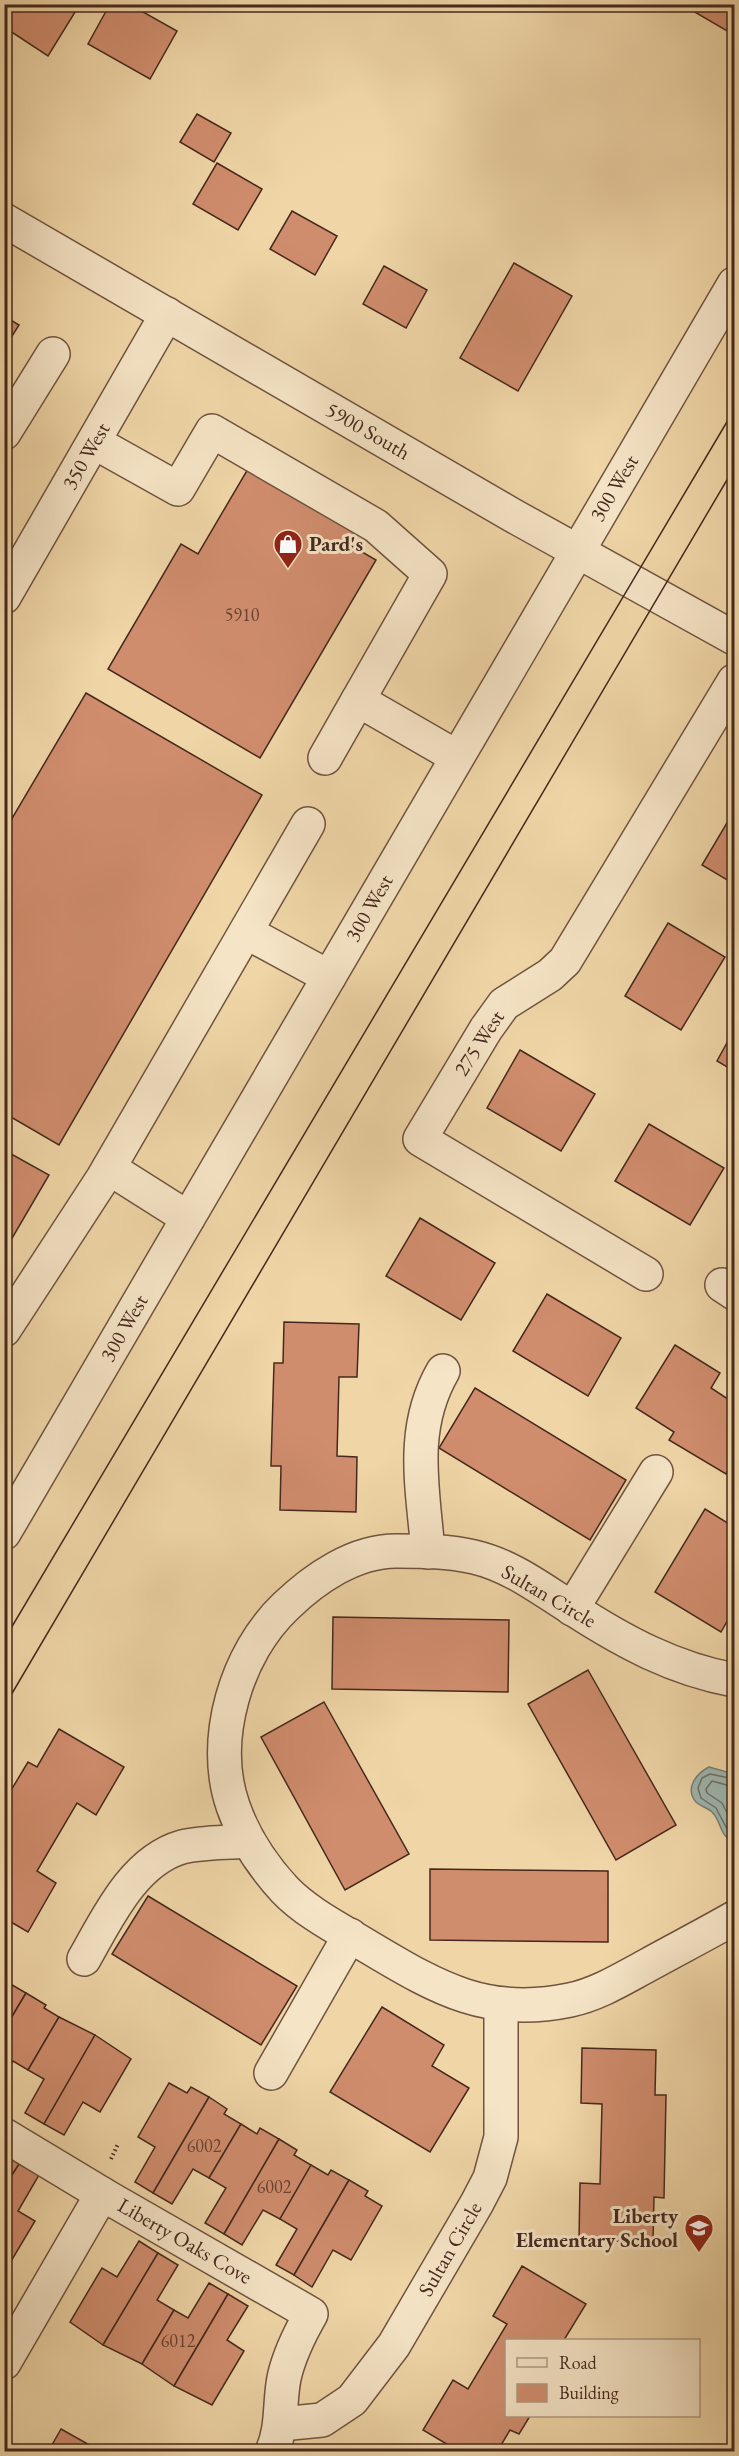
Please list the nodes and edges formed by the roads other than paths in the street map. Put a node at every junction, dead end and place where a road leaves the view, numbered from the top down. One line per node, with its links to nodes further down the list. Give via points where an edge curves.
1 (4, 220): 3 (street, 5900 South)
2 (735, 284): 8 (street, 300 West)
3 (167, 314): 6 (street, 350 West); 8 (street, 5900 South)
4 (53, 354): 5 (street)
5 (4, 433)
6 (94, 442): 7 (street, 350 West); 12 (street, via 178,489 212,431 376,526 430,574)
7 (17, 547): 9 (street, 350 West)
8 (577, 550): 10 (street, 5900 South); 13 (street, 300 West)
9 (4, 597)
10 (735, 638)
11 (735, 681): 20 (street, 275 West, via 565,961 504,1004 420,1139)
12 (358, 700): 13 (street); 14 (street)
13 (457, 757): 17 (street, 300 West)
14 (326, 758)
15 (308, 824): 16 (street)
16 (246, 932): 17 (street); 18 (street)
17 (329, 977): 19 (street, 300 West)
18 (109, 1168): 19 (street); 21 (street)
19 (188, 1218): 24 (street, 300 West)
20 (646, 1274)
21 (4, 1330)
22 (443, 1371): 25 (street, via 432,1390 419,1439)
23 (656, 1472): 26 (street)
24 (4, 1533)
25 (428, 1552): 26 (street, Sultan Circle, via 475,1557 503,1567); 28 (street, Sultan Circle, via 391,1551 328,1572 279,1613 257,1641 240,1672 226,1736 231,1803)
26 (572, 1609): 27 (street, Sultan Circle, via 668,1663)
27 (735, 1680)
28 (247, 1841): 30 (street, Sultan Circle, via 288,1893); 31 (street, via 182,1848 149,1863 111,1912)
29 (734, 1919): 32 (street, Sultan Circle, via 602,1990 543,2004)
30 (350, 1935): 32 (street, Sultan Circle, via 450,1993); 33 (street)
31 (84, 1959)
32 (501, 2004): 37 (street, Sultan Circle, via 501,2137 490,2178 477,2204 394,2345 352,2400 322,2420)
33 (271, 2073)
34 (4, 2135): 35 (street)
35 (102, 2194): 36 (street, Liberty Oaks Cove); 37 (street, Liberty Oaks Cove, via 311,2314 289,2358)
36 (4, 2363)
37 (277, 2438)

